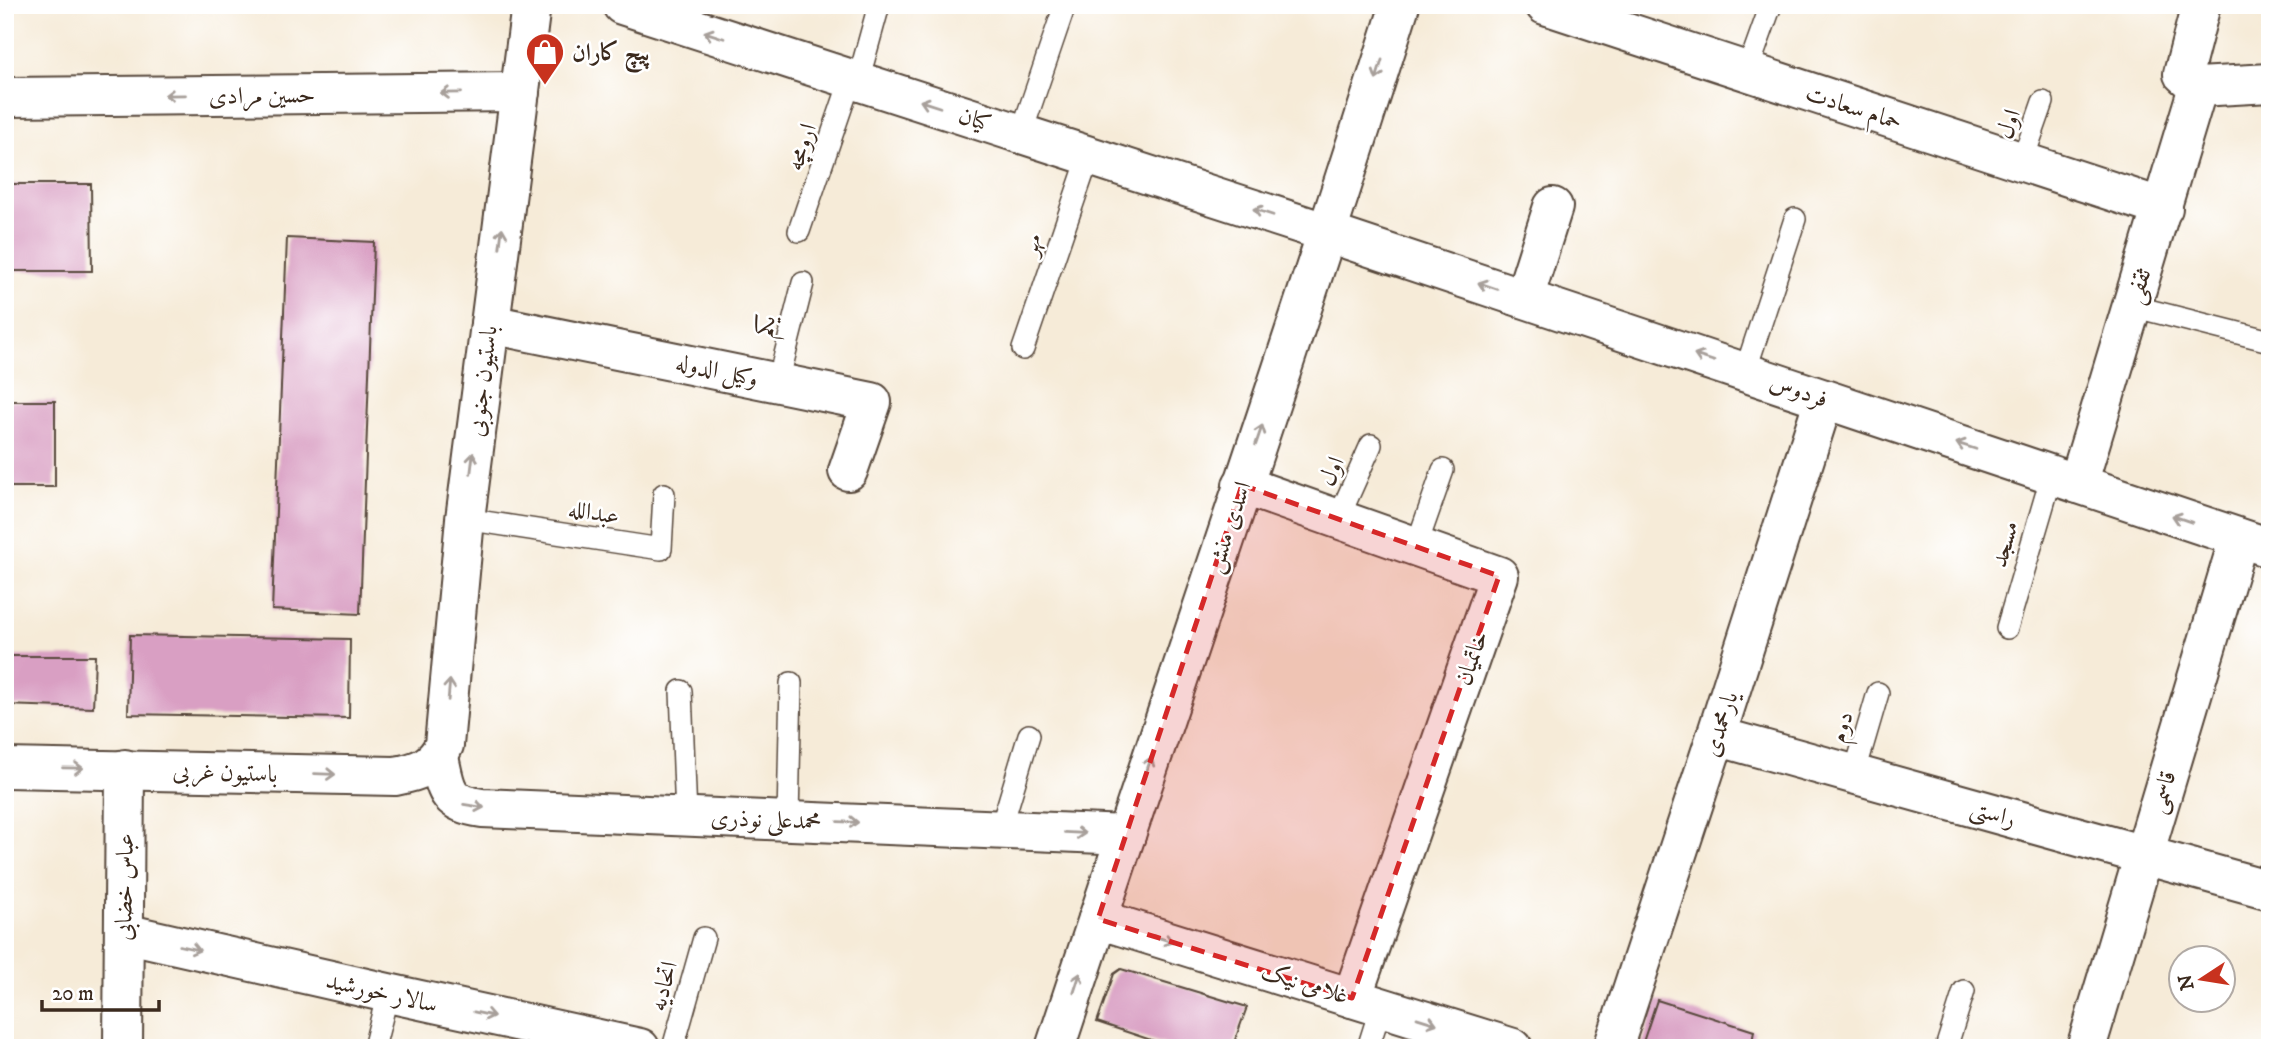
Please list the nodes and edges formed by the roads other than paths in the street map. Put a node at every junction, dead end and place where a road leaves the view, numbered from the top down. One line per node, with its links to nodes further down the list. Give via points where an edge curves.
1 (531, 5): 13 (street, باستیون جنوبی)
2 (622, 5): 10 (street, کیان, one-way to 2)
3 (879, 5): 10 (lane, ارومچه)
4 (1065, 5): 16 (lane)
5 (1400, 5): 23 (street, اسدی منش, one-way to 23)
6 (1771, 5): 9 (lane)
7 (2201, 5): 12 (street, via 2183,74)
8 (1567, 9): 9 (street, حمام سعادت)
9 (1747, 72): 18 (street, حمام سعادت)
10 (855, 80): 16 (street, کیان, one-way to 10); 22 (lane, ارومچه)
11 (2270, 83): 12 (street)
12 (2198, 87): 20 (street, ثقفی)
13 (520, 92): 14 (street, حسین مرادی, one-way to 14); 27 (street, باستیون جنوبی, one-way to 13)
14 (5, 97)
15 (2043, 102): 18 (lane, اول)
16 (1021, 134): 17 (street, کیان)
17 (1089, 156): 23 (street, کیان, one-way to 17); 29 (lane, مهر)
18 (2022, 162): 20 (street, حمام سعادت)
19 (1553, 207): 25 (street)
20 (2163, 208): 26 (street, ثقفی)
21 (1795, 219): 30 (lane)
22 (799, 231)
23 (1328, 233): 25 (street, فردوس, one-way to 23); 37 (street, اسدی منش, one-way to 23)
24 (803, 283): 31 (lane, یکم)
25 (1524, 298): 30 (street, فردوس, one-way to 25)
26 (2132, 306): 28 (lane); 36 (street, ثقفی)
27 (490, 324): 31 (street, وکیل الدوله); 39 (street, باستیون جنوبی, one-way to 27)
28 (2270, 341)
29 (1023, 348)
30 (1745, 372): 32 (street, فردوس)
31 (778, 382): 35 (street, وکیل الدوله, via 872,402)
32 (1824, 399): 36 (street, فردوس, one-way to 32); 48 (street, یارمحمدی)
33 (1371, 444): 40 (lane, اول)
34 (1443, 470): 42 (lane)
35 (848, 471)
36 (2065, 479): 41 (street, فردوس, one-way to 36); 43 (lane, مسجد)
37 (1242, 485): 40 (street, خاتمیان); 56 (street, اسدی منش, one-way to 37)
38 (664, 494): 39 (lane, عبدالله, via 661,549)
39 (465, 519): 49 (street, باستیون جنوبی, one-way to 39, via 444,745)
40 (1338, 519): 42 (street, خاتمیان)
41 (2254, 543): 57 (street, قاسمی)
42 (1416, 547): 64 (street, خاتمیان, via 1499,576)
43 (2007, 628)
44 (791, 683): 54 (lane)
45 (681, 691): 53 (lane)
46 (1878, 694): 52 (lane, دوم)
47 (1029, 735): 55 (lane)
48 (1716, 736): 52 (street, راستی); 72 (street, یارمحمدی)
49 (439, 757): 51 (street, باستیون غربی, one-way to 49, via 395,776 421,770); 53 (street, محمدعلی نوذری, one-way to 53, via 448,792 466,806)
50 (5, 768): 51 (street, باستیون غربی, one-way to 51)
51 (125, 769): 60 (street, عباس خضابی)
52 (1854, 775): 57 (street, راستی)
53 (686, 816): 54 (street, محمدعلی نوذری)
54 (788, 819): 55 (street, محمدعلی نوذری, one-way to 55)
55 (1001, 828): 56 (street, محمدعلی نوذری, one-way to 56)
56 (1126, 835): 59 (street, اسدی منش)
57 (2143, 855): 58 (street, راستی); 74 (street, قاسمی)
58 (2270, 890)
59 (1098, 919): 64 (street, غلامی نیک, one-way to 64); 69 (street, اسدی منش, one-way to 59)
60 (124, 933): 63 (street, سالار خورشید, one-way to 63); 65 (street, عباس خضابی)
61 (704, 938): 68 (lane, اتحادیه)
62 (1965, 992): 73 (lane)
63 (388, 993): 66 (lane); 67 (street, سالار خورشید, one-way to 67)
64 (1366, 1002): 70 (lane); 71 (street, غلامی نیک, one-way to 71)
65 (123, 1048)
66 (374, 1048)
67 (640, 1048)
68 (673, 1048)
69 (1055, 1048)
70 (1368, 1048)
71 (1513, 1048)
72 (1613, 1048)
73 (1946, 1048)
74 (2086, 1048)

